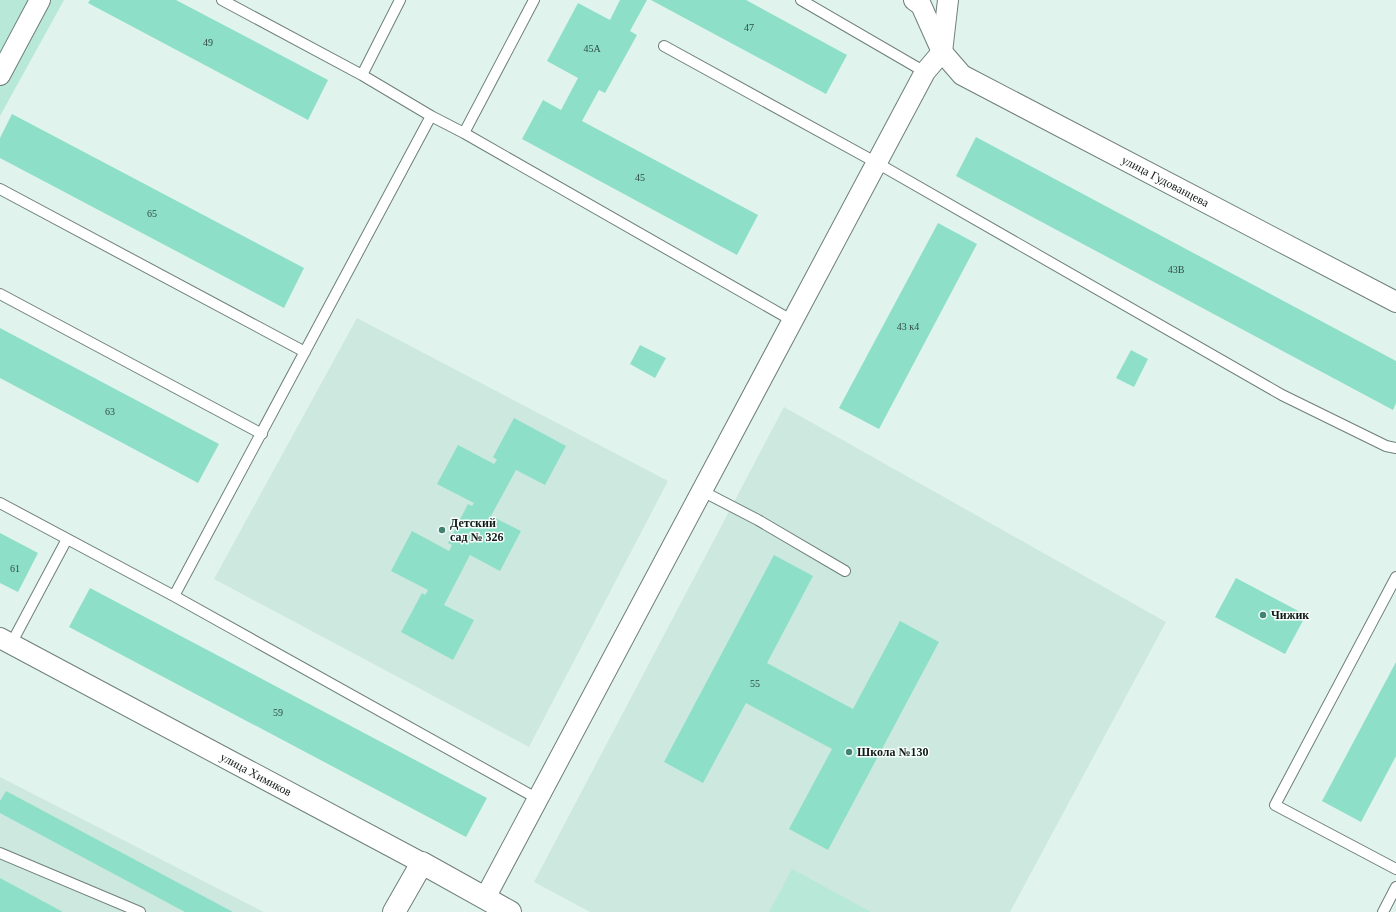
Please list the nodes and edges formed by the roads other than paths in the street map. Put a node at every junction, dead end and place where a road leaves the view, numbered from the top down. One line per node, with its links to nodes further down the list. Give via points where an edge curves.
1 (40, 0): 11 (street)
2 (222, 0): 12 (lane)
3 (400, 0): 12 (lane)
4 (534, 0): 14 (lane)
5 (801, 0): 10 (lane)
6 (914, 0): 9 (street, улица Гудованцева, via 921,4)
7 (948, 0): 9 (street)
8 (664, 46): 15 (lane)
9 (942, 52): 10 (street); 18 (street, улица Гудованцева, via 962,75)
10 (925, 72): 15 (street)
11 (0, 75)
12 (362, 75): 13 (lane)
13 (431, 116): 14 (lane); 20 (lane)
14 (464, 133): 19 (lane)
15 (877, 163): 19 (street); 22 (lane, via 1282,394 1386,446)
16 (0, 189): 20 (lane)
17 (0, 294): 21 (lane)
18 (1396, 302)
19 (793, 321): 23 (street)
20 (305, 352): 21 (lane)
21 (262, 434): 28 (lane)
22 (1396, 448)
23 (702, 491): 26 (lane, via 758,520); 30 (street)
24 (0, 503): 25 (lane)
25 (67, 539): 28 (lane); 29 (lane)
26 (845, 571)
27 (1396, 577): 33 (lane, via 1275,805)
28 (174, 596): 30 (lane)
29 (6, 641): 32 (street, улица Химиков)
30 (538, 799): 35 (street)
31 (0, 853): 36 (lane)
32 (422, 863): 35 (street, улица Химиков); 37 (street)
33 (1396, 869)
34 (1396, 887): 39 (lane)
35 (485, 898): 38 (street, улица Химиков)
36 (140, 912)
37 (394, 912)
38 (510, 912)
39 (1383, 912)

